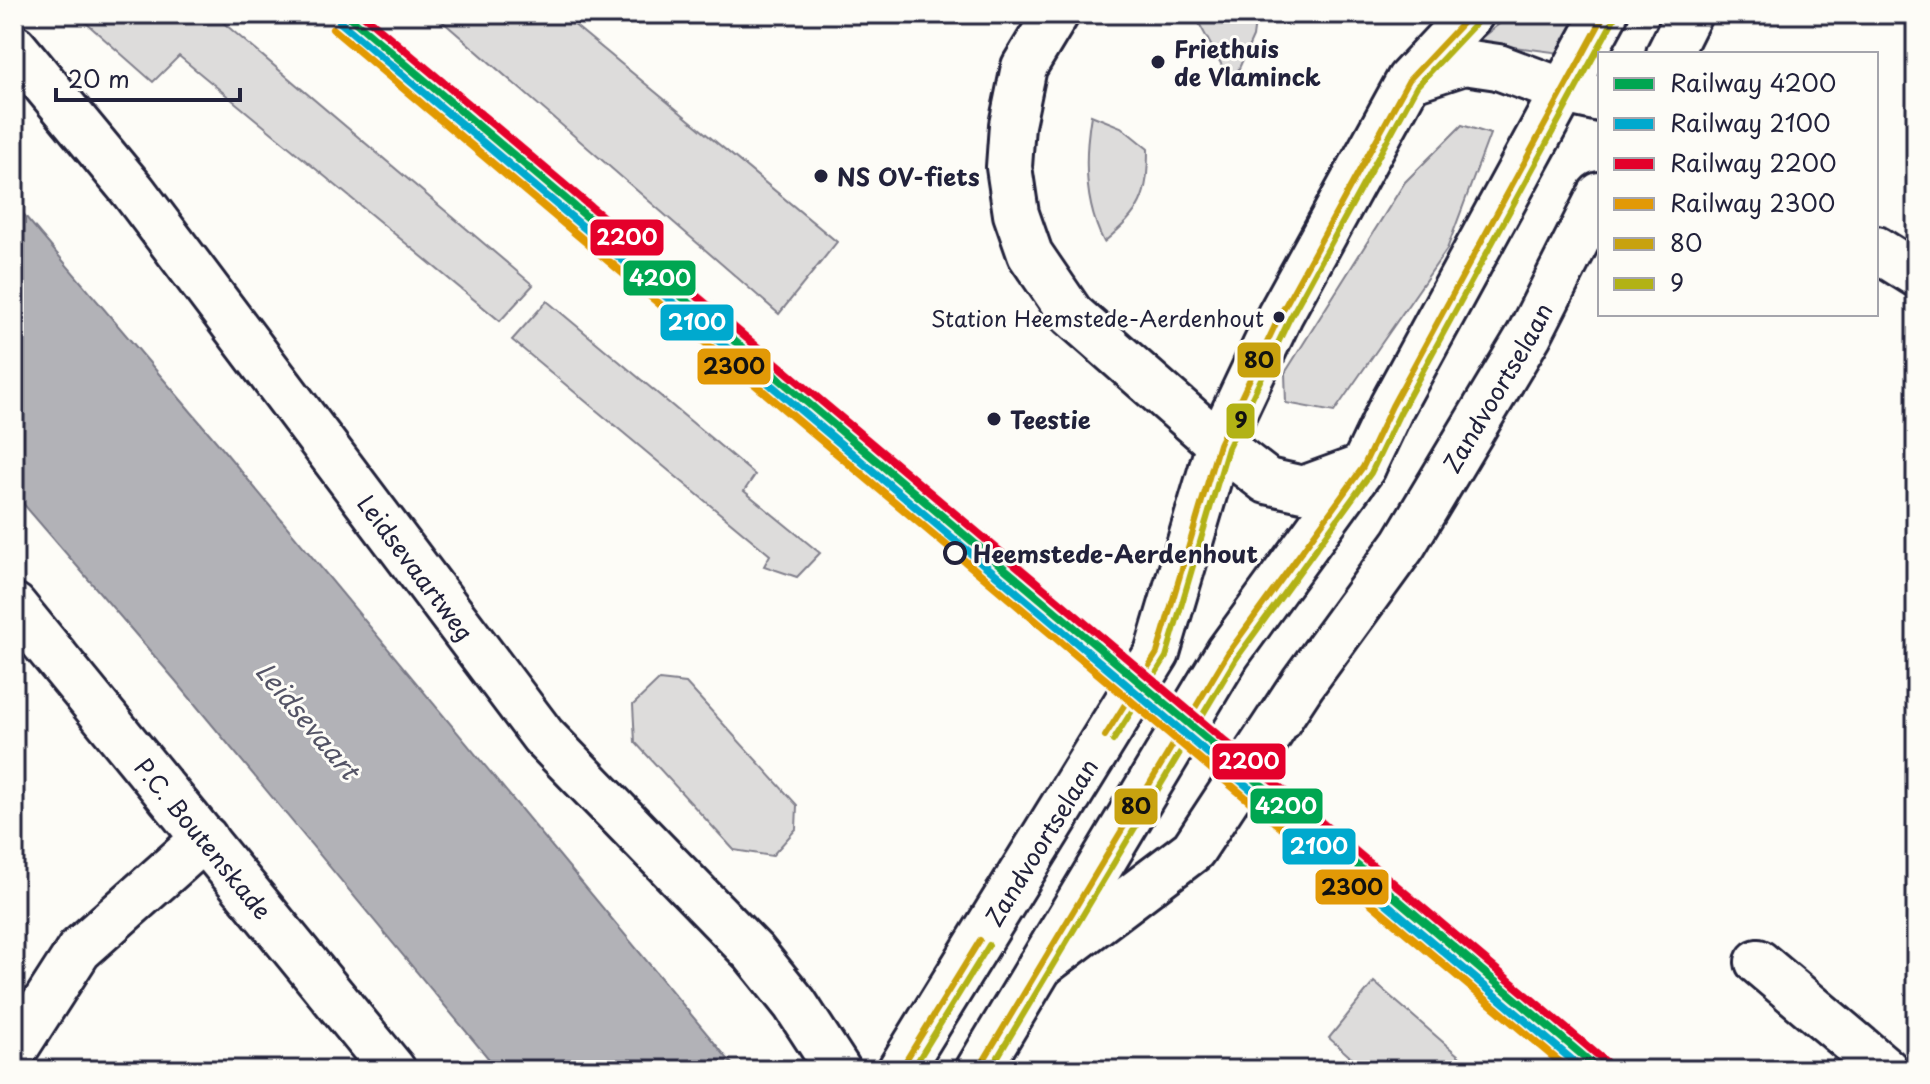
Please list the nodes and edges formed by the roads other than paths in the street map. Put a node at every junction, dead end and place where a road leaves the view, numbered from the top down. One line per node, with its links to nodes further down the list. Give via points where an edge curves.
1 (1056, 14): 12 (street, via 1024,67 1012,125 1009,167 1016,214 1030,254 1071,314)
2 (1471, 14): 7 (street, Zandvoortselaan)
3 (1605, 14): 8 (street, Zandvoortselaan)
4 (1689, 14): 6 (street)
5 (14, 47): 20 (street, Leidsevaartweg, via 134,192 543,736 763,964)
6 (1670, 52)
7 (1409, 80): 8 (street, via 1464,62 1498,67); 12 (street, Zandvoortselaan, via 1280,315)
8 (1581, 95): 13 (street, Zandvoortselaan, via 1392,406)
9 (1598, 199): 17 (street, Zandvoortselaan, via 1529,335 1404,544 1303,683 1193,850)
10 (1878, 250): 11 (street)
11 (1916, 274)
12 (1219, 444): 13 (street, via 1267,481 1303,489); 21 (street, Zandvoortselaan, via 1157,653)
13 (1363, 467): 17 (street, Zandvoortselaan, via 1228,653)
14 (14, 606): 15 (street, P.C. Boutenskade)
15 (205, 838): 18 (street, via 79,950); 19 (street, P.C. Boutenskade)
16 (1758, 962): 23 (street)
17 (1040, 966): 22 (street, Zandvoortselaan)
18 (14, 1051)
19 (393, 1070)
20 (838, 1070)
21 (900, 1070)
22 (978, 1070)
23 (1886, 1070)

